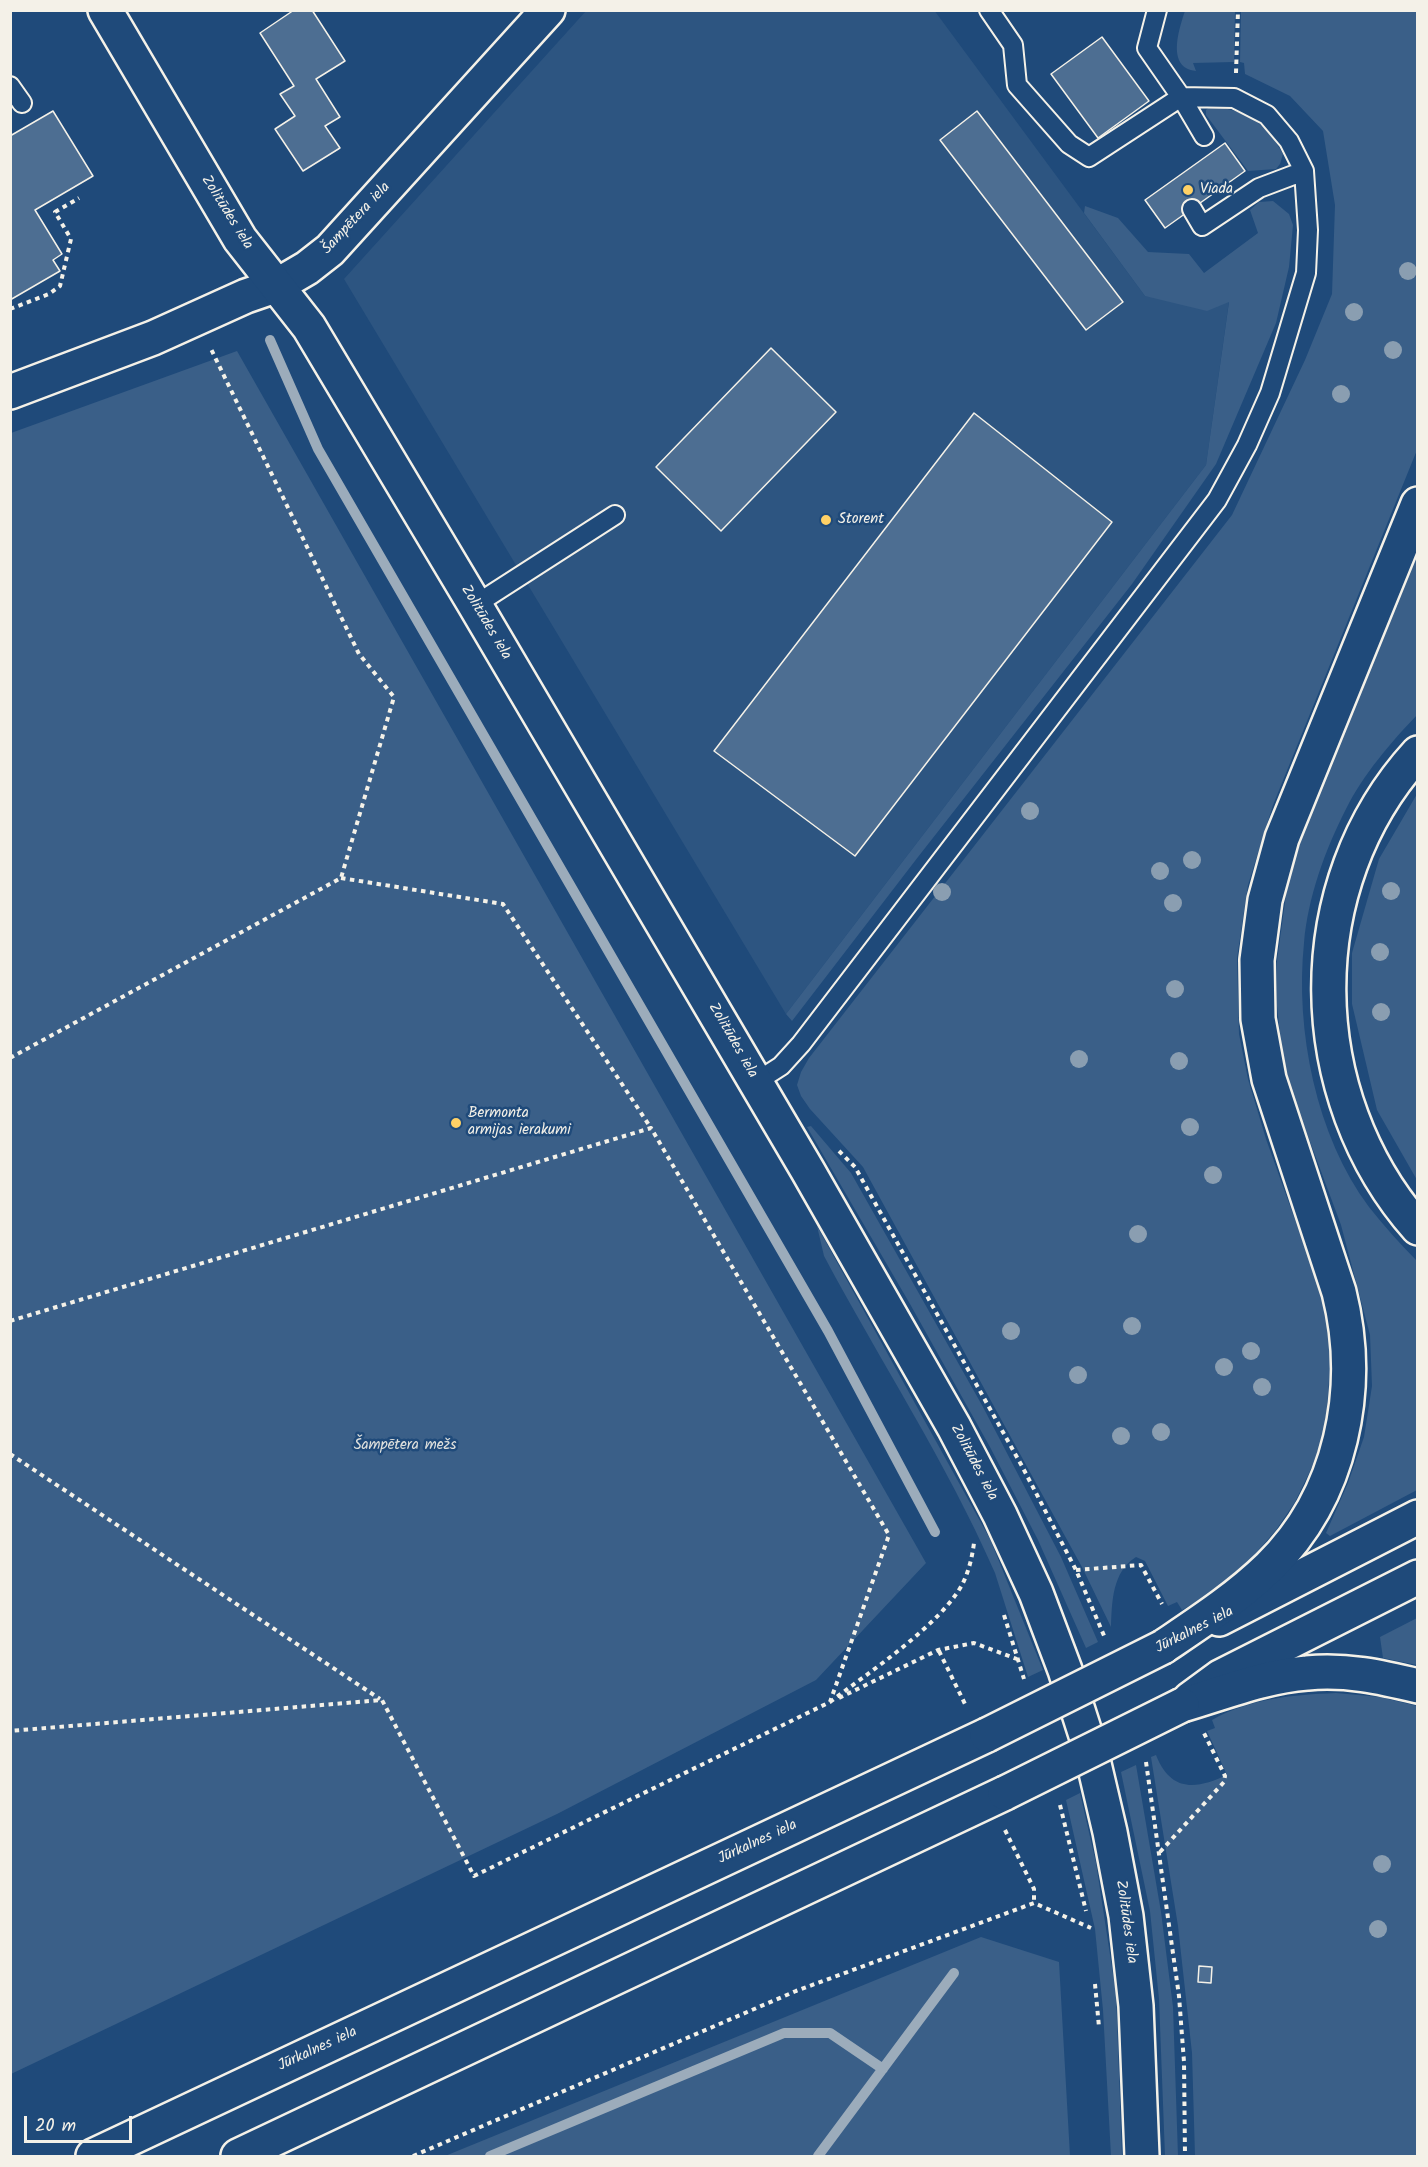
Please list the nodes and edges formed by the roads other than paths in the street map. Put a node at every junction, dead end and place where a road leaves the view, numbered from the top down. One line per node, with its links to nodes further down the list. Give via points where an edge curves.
1 (105, 10): 11 (main road, Zolitūdes iela, via 240,239)
2 (548, 10): 11 (main road, Šampētera iela, via 330,250)
3 (989, 10): 6 (lane, via 1013,45 1017,86 1069,144 1089,157)
4 (1157, 10): 6 (lane, via 1147,48)
5 (10, 86): 7 (lane)
6 (1181, 97): 8 (lane); 9 (lane, via 1234,98 1267,115 1289,141)
7 (22, 103)
8 (1204, 136)
9 (1304, 171): 10 (lane, via 1259,188 1202,226); 17 (lane, via 1306,273 1270,393 1217,500 801,1044 781,1066)
10 (1192, 209)
11 (278, 285): 12 (main road, Šampētera iela); 15 (main road, Zolitūdes iela, via 309,327)
12 (10, 392)
13 (1418, 504): 21 (main road, via 1282,838 1265,900 1257,960 1258,1019 1269,1080 1345,1314 1350,1364 1347,1411 1328,1479 1293,1539 1246,1588)
14 (615, 515): 15 (lane)
15 (475, 604): 17 (main road, Zolitūdes iela)
16 (1418, 753): 18 (main road, via 1388,792 1347,872 1329,950 1328,992 1331,1036 1357,1129 1377,1173)
17 (756, 1082): 26 (main road, Zolitūdes iela, via 995,1505 1036,1593 1065,1670 1094,1762 1126,1916 1136,2006)
18 (1418, 1228)
19 (1418, 1517): 21 (main road, Jūrkalnes iela)
20 (1418, 1577): 23 (main road, via 1220,1677)
21 (1164, 1647): 24 (main road, Jūrkalnes iela, bridge, via 987,1735)
22 (1418, 1686): 23 (main road, via 1345,1672 1308,1672)
23 (1182, 1705): 25 (main road, bridge)
24 (93, 2157)
25 (238, 2157)
26 (1142, 2157)

